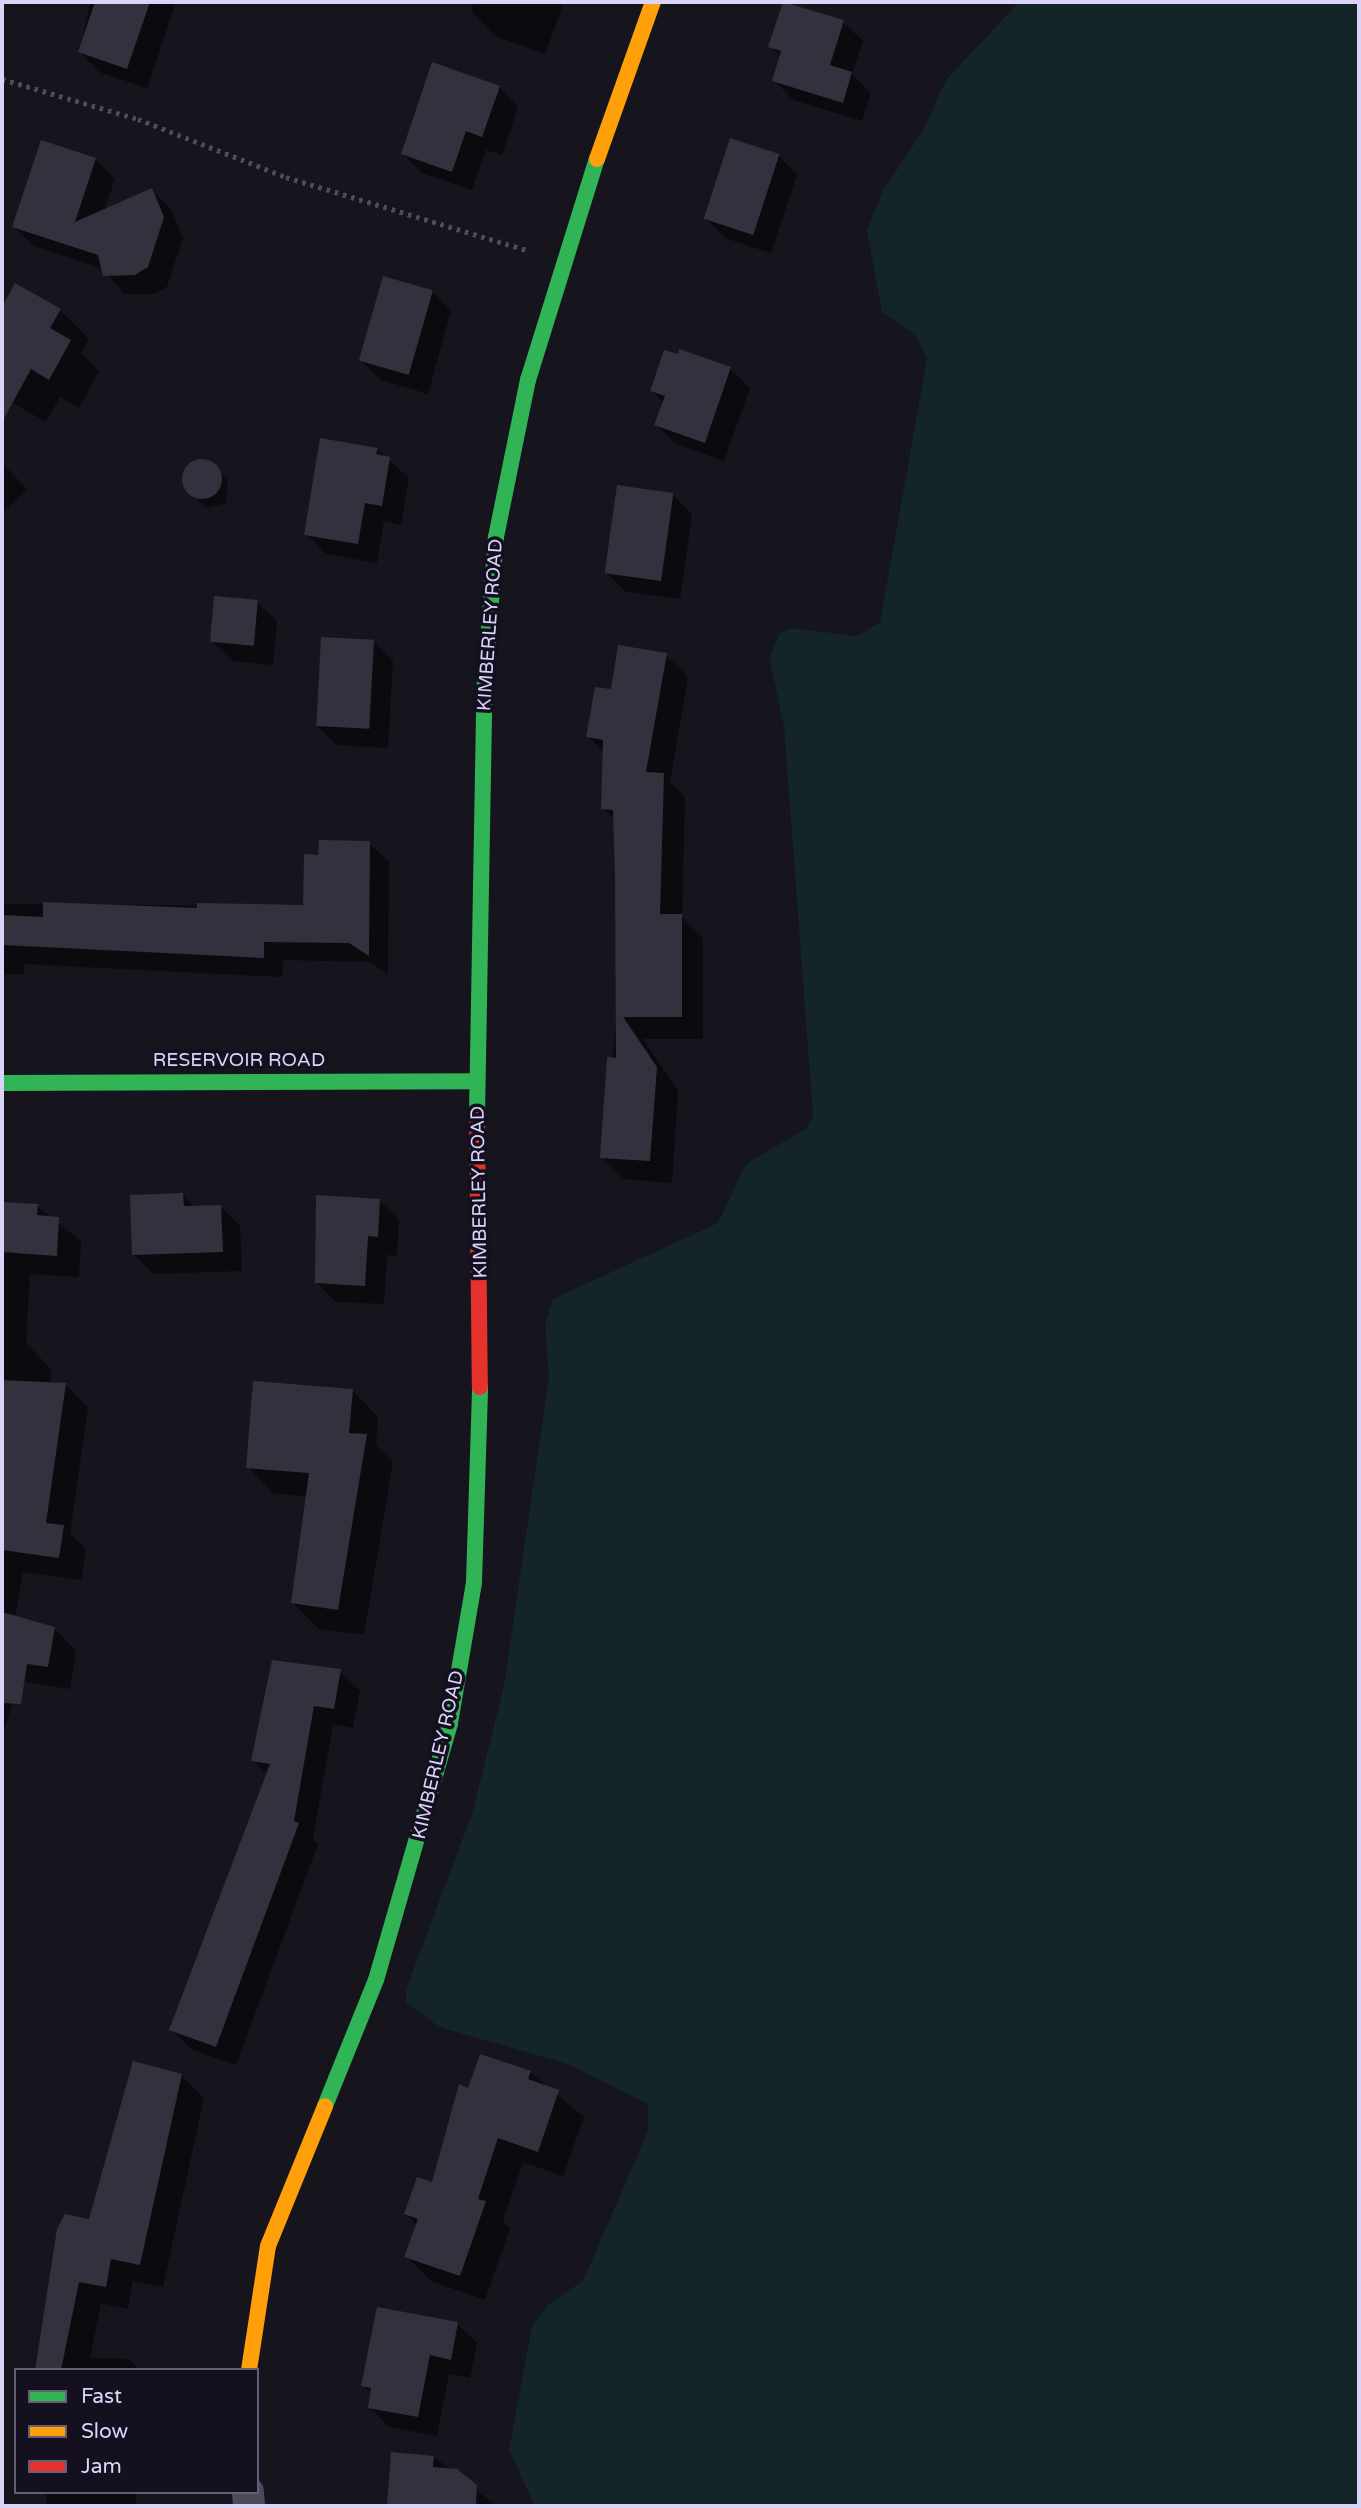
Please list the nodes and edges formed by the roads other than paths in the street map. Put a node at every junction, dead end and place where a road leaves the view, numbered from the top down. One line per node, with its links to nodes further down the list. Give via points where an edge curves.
1 (653, 2): 2 (street, KIMBERLEY ROAD, via 528,380 496,537 484,695)
2 (477, 1081): 3 (street, RESERVOIR ROAD); 4 (street, KIMBERLEY ROAD, via 480,1445 474,1582 450,1723 376,1980 268,2245)
3 (2, 1083)
4 (249, 2368)

